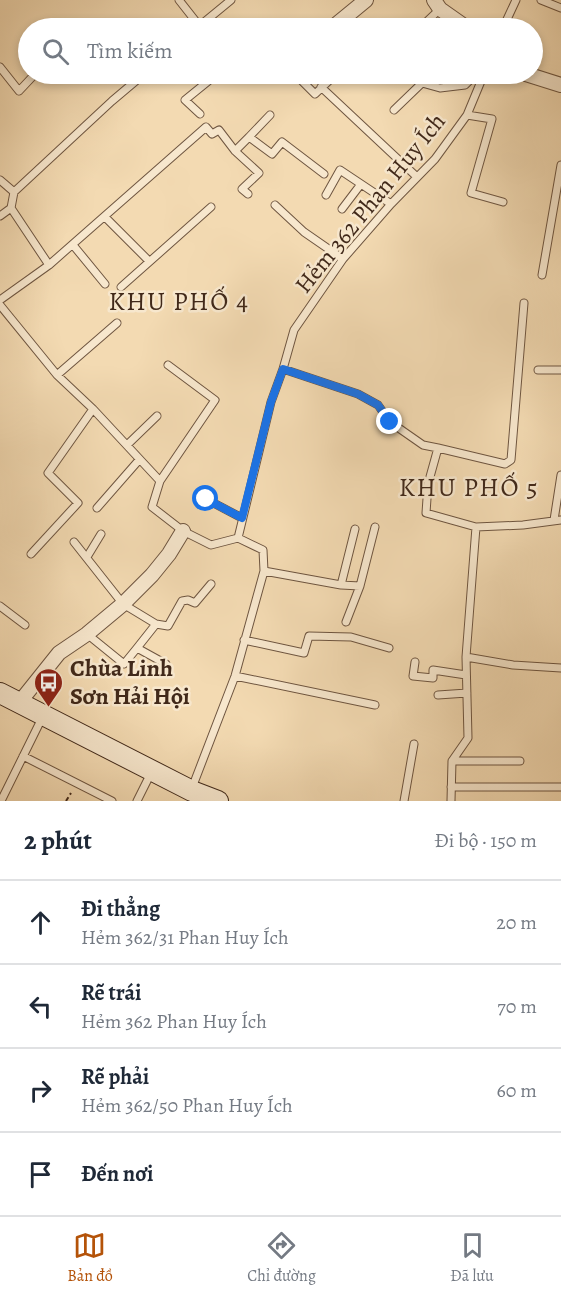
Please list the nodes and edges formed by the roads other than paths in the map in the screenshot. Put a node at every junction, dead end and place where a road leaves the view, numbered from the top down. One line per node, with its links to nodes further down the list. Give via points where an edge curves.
1 (179, 0): 8 (lane)
2 (231, 0): 9 (lane)
3 (366, 0): 10 (street)
4 (516, 0): 13 (lane)
5 (541, 0): 7 (lane)
6 (437, 5): 11 (lane); 12 (street)
7 (561, 8)
8 (192, 18)
9 (211, 18)
10 (344, 18)
11 (427, 18)
12 (453, 18)
13 (508, 18)
14 (0, 67): 16 (lane, via 18,91)
15 (543, 79): 25 (street)
16 (25, 84)
17 (131, 84): 38 (lane)
18 (205, 84): 28 (lane, via 185,100)
19 (305, 84): 26 (lane, via 315,94)
20 (324, 84): 26 (lane)
21 (421, 84): 27 (lane)
22 (426, 84): 23 (lane, via 440,88)
23 (467, 84)
24 (480, 84): 30 (lane, Hẻm 362 Phan Huy Ích)
25 (561, 85)
26 (321, 87): 35 (lane)
27 (394, 110)
28 (200, 114)
29 (270, 115): 31 (lane)
30 (467, 115): 35 (lane, Hẻm 362 Phan Huy Ích); 41 (lane, via 492,119 471,193)
31 (249, 137): 32 (lane); 34 (lane, via 272,154 282,142)
32 (235, 151): 39 (lane, via 259,173 242,189); 48 (lane, via 219,130 212,134 206,128)
33 (561, 165): 53 (lane)
34 (324, 174)
35 (417, 177): 42 (lane, Hẻm 362 Phan Huy Ích)
36 (0, 180): 38 (lane)
37 (361, 184): 40 (lane, via 340,170); 42 (lane); 46 (lane)
38 (14, 192): 45 (lane)
39 (248, 194)
40 (326, 195)
41 (503, 202)
42 (391, 204): 50 (lane, Hẻm 362 Phan Huy Ích)
43 (275, 205): 50 (lane, via 304,232)
44 (211, 207): 51 (lane)
45 (11, 208): 47 (lane); 52 (lane)
46 (342, 209)
47 (0, 216)
48 (105, 217): 49 (lane); 51 (lane)
49 (73, 245): 52 (lane); 54 (lane)
50 (344, 259): 61 (lane, Hẻm 362 Phan Huy Ích, via 294,330)
51 (149, 261): 55 (lane)
52 (49, 265): 56 (lane)
53 (542, 275)
54 (105, 284)
55 (121, 287)
56 (0, 300)
57 (524, 303): 68 (lane, via 511,460 504,464)
58 (0, 305): 64 (lane)
59 (117, 323): 64 (lane)
60 (168, 365): 71 (lane, via 215,400)
61 (283, 369): 68 (lane, via 358,394 378,405 390,422 423,445); 74 (lane, Hẻm 362 Phan Huy Ích)
62 (538, 370): 63 (lane)
63 (561, 370)
64 (57, 375): 65 (lane)
65 (93, 409): 67 (lane); 83 (lane, via 48,474 78,503)
66 (157, 416): 67 (lane)
67 (127, 445): 69 (lane)
68 (438, 448): 77 (lane, via 428,484 426,513)
69 (139, 460): 71 (lane); 73 (lane)
70 (561, 475): 75 (lane)
71 (160, 481): 79 (lane, via 152,507)
72 (206, 499): 74 (lane)
73 (97, 508)
74 (242, 518): 81 (lane, Hẻm 362 Phan Huy Ích)
75 (558, 520): 77 (lane)
76 (375, 526): 88 (lane)
77 (476, 527): 98 (lane)
78 (355, 529): 87 (lane)
79 (183, 531): 81 (lane, via 211,545); 89 (street, via 152,575)
80 (101, 534): 84 (lane)
81 (238, 538): 85 (lane, via 263,550)
82 (74, 542): 84 (lane)
83 (31, 554)
84 (87, 557): 89 (lane)
85 (264, 571): 87 (lane); 95 (lane)
86 (211, 584): 92 (lane, via 195,603 182,601 168,626)
87 (341, 585): 88 (lane)
88 (360, 586): 91 (lane)
89 (123, 604): 92 (lane); 94 (street)
90 (1, 608): 93 (lane)
91 (346, 622)
92 (156, 624): 96 (lane)
93 (25, 625)
94 (87, 634): 96 (lane, via 124,664); 107 (street, via 59,653)
95 (244, 640): 97 (lane, via 304,653 309,636 351,637); 103 (lane)
96 (137, 648): 100 (lane)
97 (389, 648)
98 (466, 657): 101 (lane); 102 (lane)
99 (415, 662): 102 (lane, via 413,676 433,678 433,670)
100 (166, 664)
101 (561, 668)
102 (466, 675): 105 (lane)
103 (235, 676): 108 (lane); 117 (lane)
104 (0, 693): 107 (main road)
105 (467, 693): 106 (lane); 113 (lane, via 468,738)
106 (438, 695)
107 (19, 703): 109 (main road)
108 (375, 705)
109 (43, 715): 111 (lane); 114 (main road)
110 (414, 744): 122 (lane)
111 (23, 756): 118 (lane); 119 (lane)
112 (520, 761): 113 (lane)
113 (452, 762): 116 (lane)
114 (153, 771): 117 (main road); 120 (lane)
115 (561, 787): 116 (lane)
116 (452, 788): 123 (lane)
117 (190, 796): 121 (main road)
118 (1, 801)
119 (112, 801)
120 (137, 801)
121 (218, 801)
122 (404, 801)
123 (451, 801)

